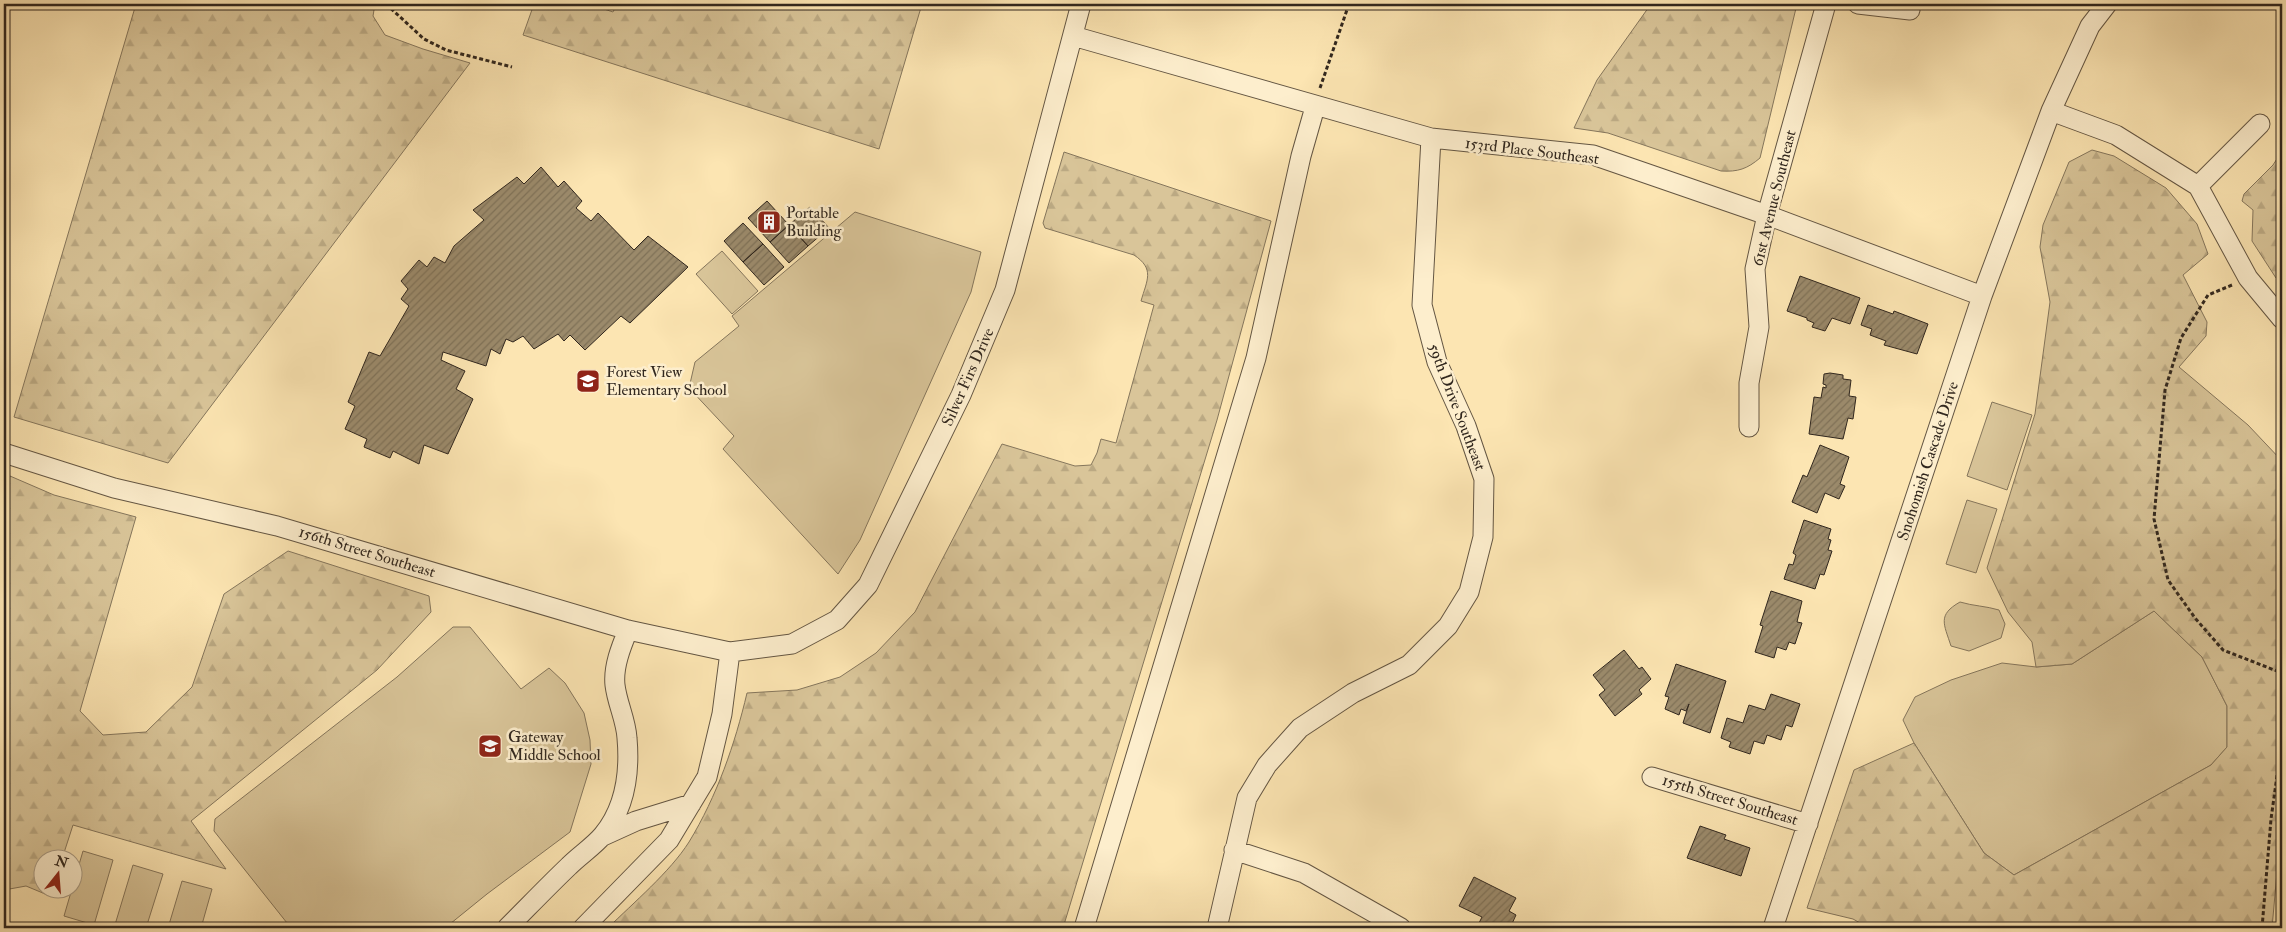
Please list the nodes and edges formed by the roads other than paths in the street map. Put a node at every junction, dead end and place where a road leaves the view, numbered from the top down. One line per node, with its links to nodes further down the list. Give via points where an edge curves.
1 (1081, 4): 6 (street, Silver Firs Drive)
2 (1826, 4): 12 (street, 61st Avenue Southeast)
3 (1858, 4): 5 (street)
4 (2107, 4): 8 (street, Snohomish Cascade Drive, via 2090,26)
5 (1910, 10)
6 (1072, 36): 7 (street, 153rd Place Southeast); 18 (street, Silver Firs Drive, via 1005,290 938,444 868,585 837,620 792,644)
7 (1315, 107): 10 (street, 153rd Place Southeast); 26 (street, via 1256,358)
8 (2051, 111): 11 (street, via 2116,135); 13 (street, Snohomish Cascade Drive)
9 (2260, 124): 11 (street)
10 (1432, 138): 12 (street, 153rd Place Southeast, via 1593,155); 23 (street, 59th Drive Southeast, via 1422,305 1437,362 1466,426 1484,479 1483,537 1469,592 1448,626 1409,665 1352,693 1293,735 1267,765 1247,798)
11 (2198, 186): 14 (street, via 2248,278)
12 (1766, 215): 13 (street, 153rd Place Southeast); 15 (street, 61st Avenue Southeast, via 1755,269 1759,327 1749,383)
13 (1982, 296): 21 (street, Snohomish Cascade Drive)
14 (2282, 319)
15 (1749, 426)
16 (4, 453): 17 (street, 156th Street Southeast, via 114,488 277,526)
17 (628, 630): 18 (street, 156th Street Southeast); 22 (street, via 615,674 615,687 627,731 626,785 613,822)
18 (730, 652): 20 (street, via 722,714 707,777)
19 (1652, 777): 21 (street, 155th Street Southeast)
20 (691, 804): 22 (street); 25 (street, via 669,840)
21 (1808, 824): 29 (street, Snohomish Cascade Drive)
22 (602, 837): 24 (street)
23 (1234, 850): 27 (street, 59th Drive Southeast); 28 (street, via 1304,873)
24 (507, 928)
25 (582, 928)
26 (1084, 928)
27 (1217, 928)
28 (1401, 928)
29 (1773, 928)

